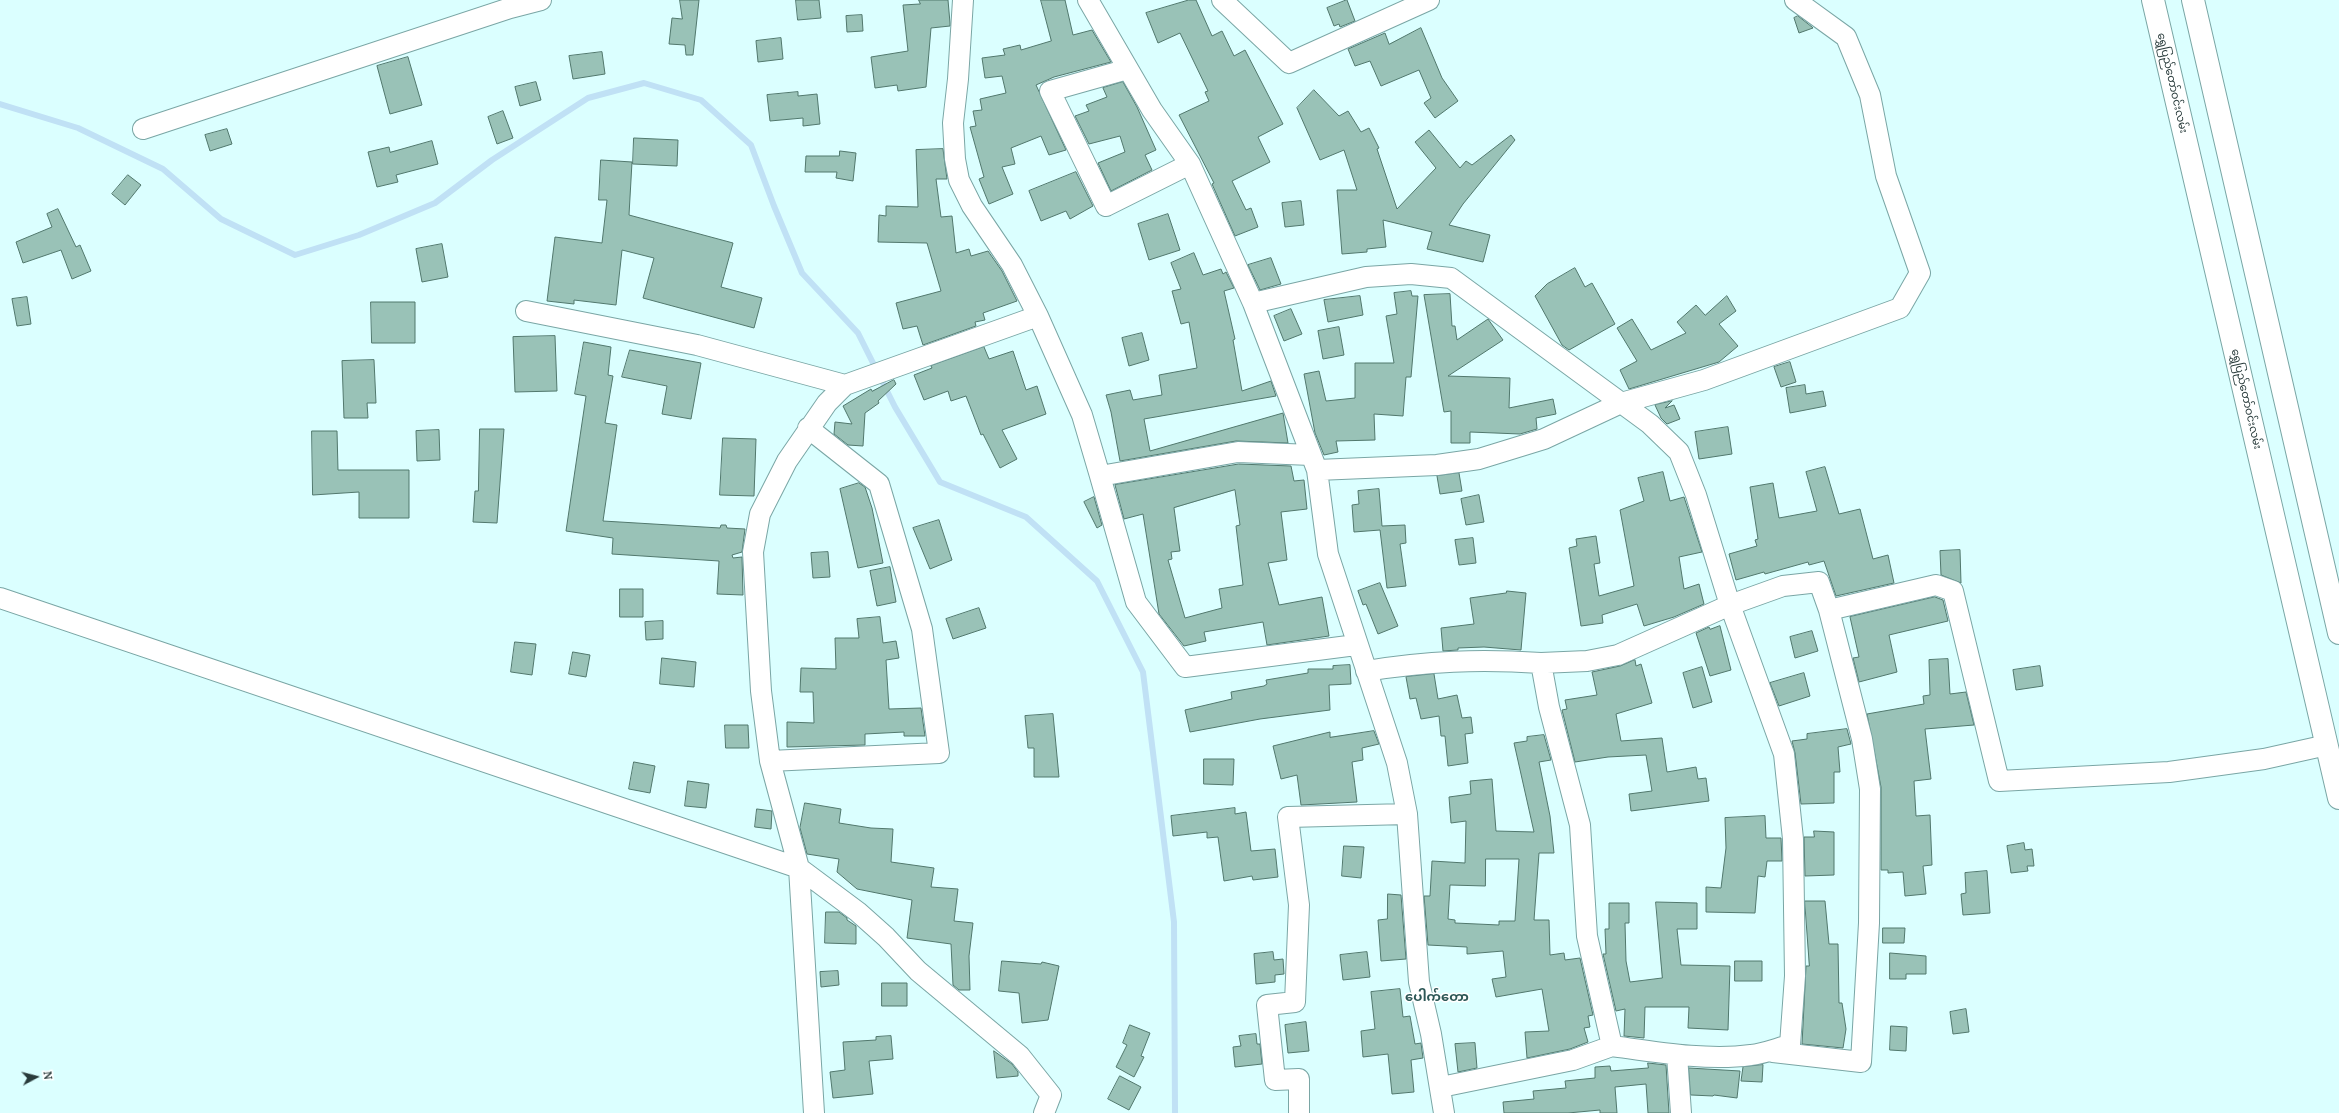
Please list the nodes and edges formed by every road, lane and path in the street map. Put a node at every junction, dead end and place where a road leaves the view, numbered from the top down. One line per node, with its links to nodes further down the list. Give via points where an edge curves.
1 (541, 0): 10 (street, via 510,8)
2 (963, 0): 14 (street, via 953,123 959,180 972,206 1012,265)
3 (1088, 0): 9 (street)
4 (1222, 0): 5 (street, via 1289,63)
5 (1428, 0)
6 (1795, 0): 16 (street, via 1846,37 1870,94 1886,176 1920,273 1900,308 1704,380)
7 (2153, 0): 27 (main road, ရွှေပြည်တော်ဝင်းလမ်း)
8 (2193, 0): 23 (main road)
9 (1128, 69): 11 (street, via 1152,110); 11 (street, via 1050,91 1106,206)
10 (143, 130)
11 (1190, 164): 12 (street)
12 (1253, 303): 16 (street, via 1366,277 1411,274 1451,278); 18 (street)
13 (526, 311): 15 (street, via 696,345)
14 (1038, 316): 15 (street); 19 (street, via 1082,415)
15 (845, 385): 17 (street, via 827,402)
16 (1621, 403): 18 (street, via 1544,439 1479,459 1437,465); 21 (street, via 1650,424 1679,452 1696,496)
17 (808, 428): 28 (street, via 787,461 760,514 753,552 761,691); 28 (street, via 879,484 922,629 939,752)
18 (1314, 463): 19 (street, via 1238,452); 24 (street, via 1328,554)
19 (1100, 476): 24 (street, via 1136,602 1185,667)
20 (0, 598): 31 (street)
21 (1730, 605): 22 (street, via 1783,586 1819,582); 25 (street, via 1618,655 1587,661); 33 (street, via 1784,754 1793,839 1795,976 1790,1045)
22 (1829, 610): 27 (street, via 1936,585 1953,591 1998,782 2169,772 2264,759); 33 (street, via 1862,739 1870,789 1869,923 1861,1062)
23 (2339, 633)
24 (1356, 646): 26 (street)
25 (1541, 663): 26 (street, via 1483,660 1415,663); 32 (street, via 1549,707 1580,825 1587,936)
26 (1366, 671): 30 (street, via 1397,763)
27 (2327, 745): 29 (main road, ရွှေပြည်တော်ဝင်းလမ်း)
28 (770, 761): 31 (street)
29 (2339, 798)
30 (1407, 814): 35 (street, via 1419,982); 38 (street, via 1288,817 1300,905 1295,1002 1267,1006 1275,1080 1299,1079)
31 (799, 868): 36 (street); 37 (street, via 858,912 918,971 1020,1056 1051,1095)
32 (1612, 1046): 34 (street); 35 (street, via 1573,1060)
33 (1765, 1051): 34 (street, via 1753,1056)
34 (1677, 1055): 40 (street)
35 (1441, 1088): 39 (street)
36 (814, 1113)
37 (1044, 1113)
38 (1299, 1113)
39 (1444, 1113)
40 (1681, 1113)

